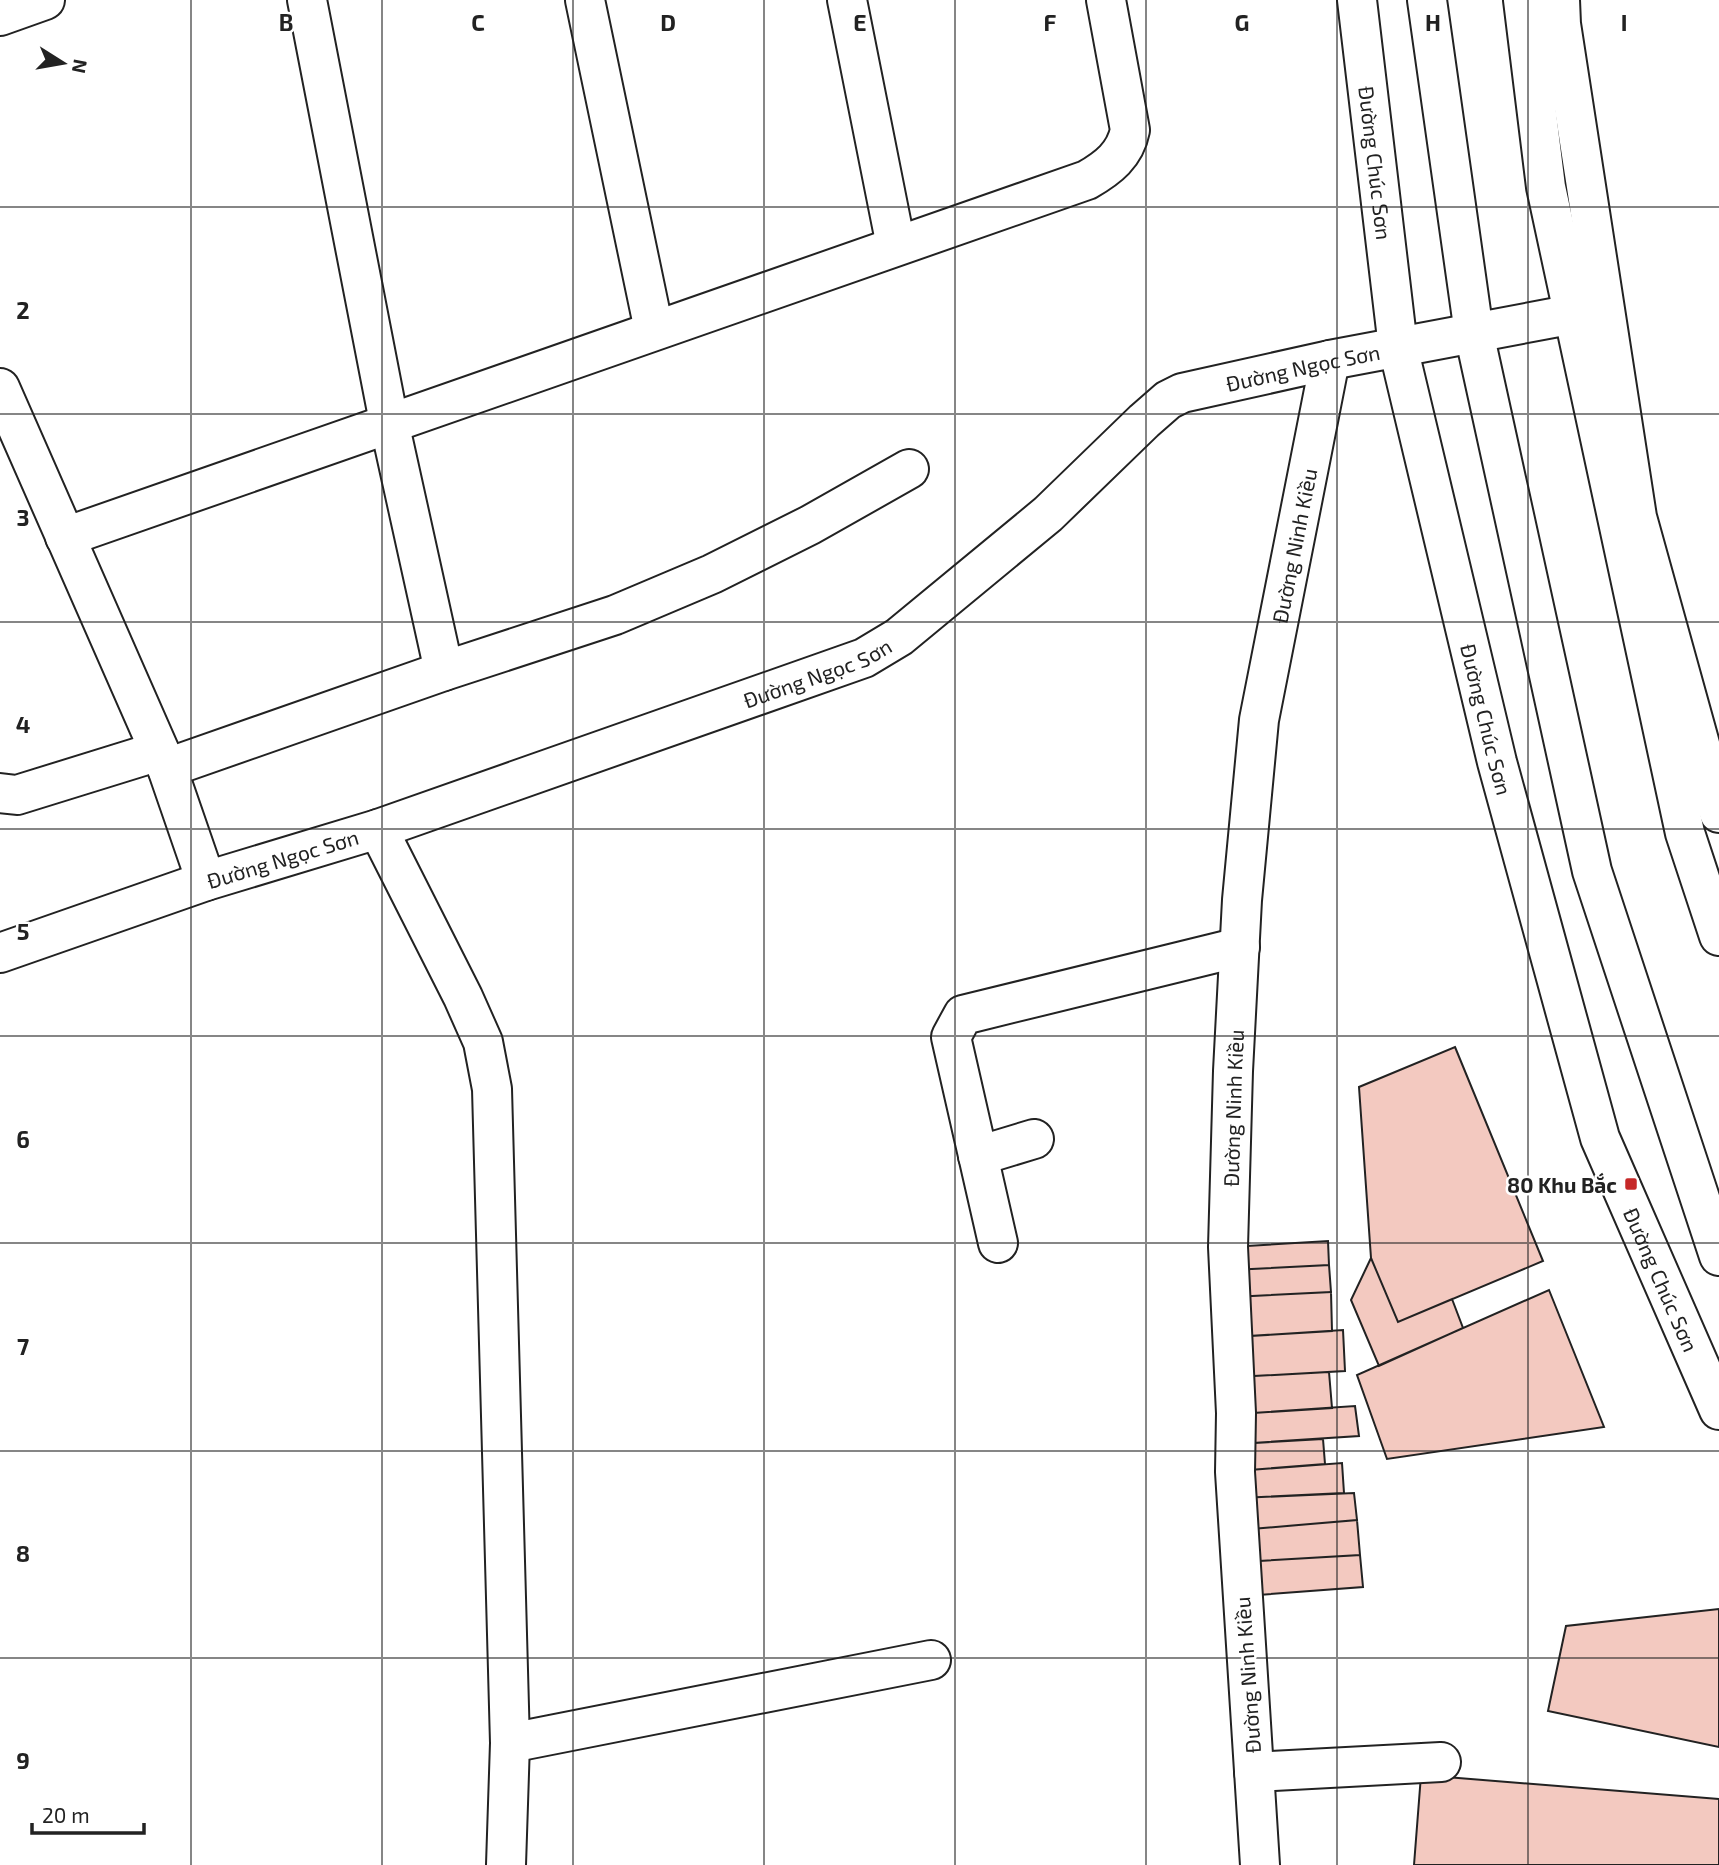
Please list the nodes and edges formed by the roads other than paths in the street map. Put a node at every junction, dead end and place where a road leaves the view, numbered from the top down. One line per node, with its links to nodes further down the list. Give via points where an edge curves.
1 (45, 0): 11 (main road)
2 (307, 0): 20 (main road)
3 (586, 0): 15 (main road)
4 (848, 0): 13 (main road)
5 (1106, 0): 12 (main road)
6 (1131, 0): 12 (main road)
7 (1357, 0): 17 (main road, Đường Chúc Sơn)
8 (1427, 0): 16 (main road)
9 (1522, 0): 14 (main road, via 1546,187)
10 (1560, 0): 24 (main road, via 1637,517)
11 (0, 16)
12 (1130, 120): 13 (main road, via 1128,141 1118,157 1087,180)
13 (896, 246): 15 (main road)
14 (1574, 314): 16 (main road, Đường Ngọc Sơn); 24 (main road)
15 (654, 330): 20 (main road)
16 (1474, 333): 17 (main road, Đường Ngọc Sơn); 36 (main road, via 1592,871)
17 (1398, 347): 18 (main road, Đường Ngọc Sơn); 37 (main road, Đường Chúc Sơn, via 1497,762 1600,1138)
18 (1330, 360): 28 (main road, Đường Ngọc Sơn, via 1168,400 1048,514 899,637 864,658); 31 (main road, Đường Ninh Kiều, via 1259,720)
19 (0, 388): 22 (main road)
20 (389, 422): 22 (main road); 23 (main road)
21 (909, 469): 23 (main road, via 700,579 615,615)
22 (65, 537): 25 (main road)
23 (443, 671): 25 (main road)
24 (1695, 747): 27 (main road); 30 (main road, via 1685,833)
25 (163, 759): 26 (main road, via 16,795); 29 (main road)
26 (0, 793)
27 (1719, 813)
28 (378, 830): 29 (main road, Đường Ngọc Sơn); 39 (main road, via 483,1042 492,1088)
29 (206, 881): 32 (main road, Đường Ngọc Sơn)
30 (1719, 936)
31 (1240, 947): 34 (main road, via 963,1015 951,1037); 41 (main road, Đường Ninh Kiều, via 1228,1247 1235,1472)
32 (0, 953)
33 (1034, 1139): 34 (main road)
34 (978, 1156): 35 (main road)
35 (998, 1243)
36 (1719, 1256)
37 (1719, 1410)
38 (930, 1660): 39 (main road)
39 (510, 1743): 42 (main road)
40 (1441, 1762): 41 (main road)
41 (1254, 1772): 43 (main road, Đường Ninh Kiều)
42 (506, 1865)
43 (1261, 1865)

